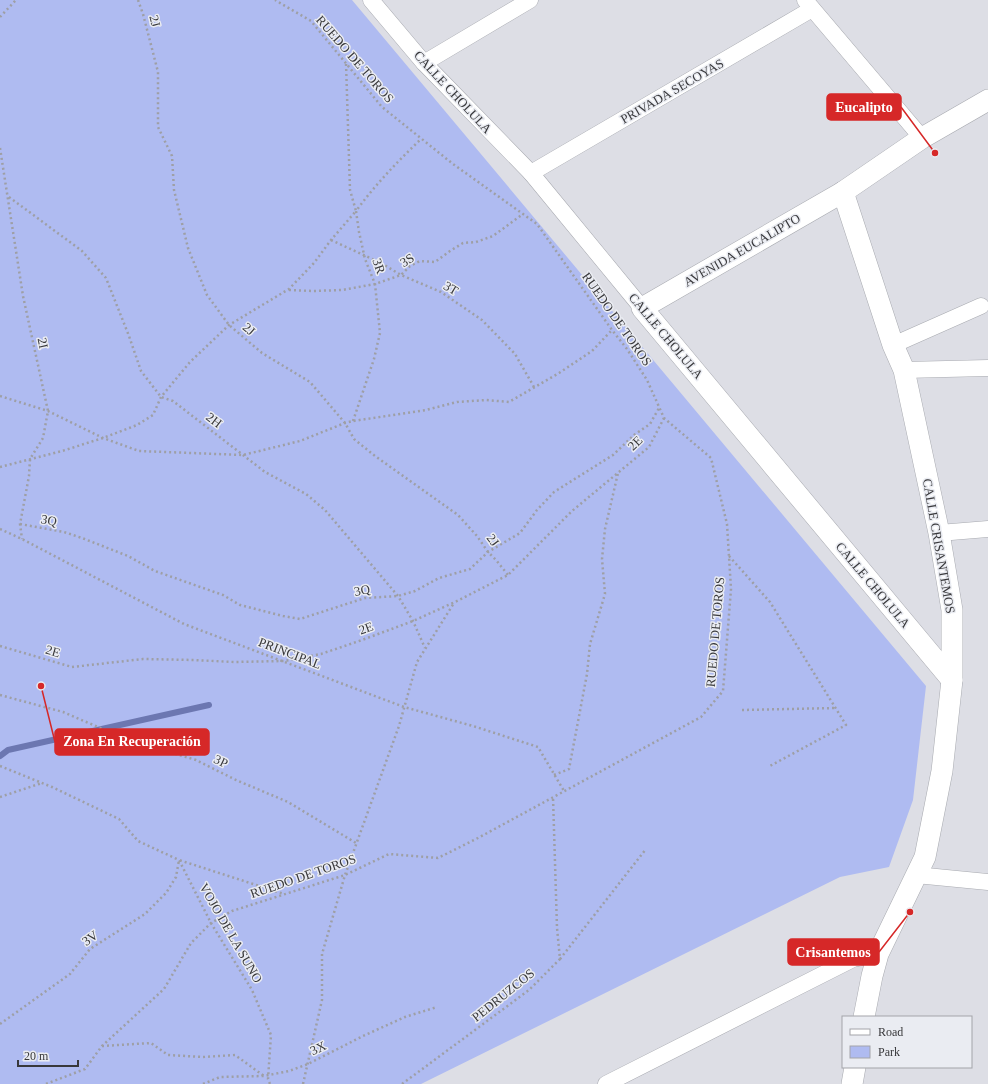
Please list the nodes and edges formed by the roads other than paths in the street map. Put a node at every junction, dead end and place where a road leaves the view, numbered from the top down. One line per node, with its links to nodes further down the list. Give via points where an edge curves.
1 (371, 0): 4 (street, CALLE CHOLULA)
2 (530, 0): 4 (street)
3 (809, 5): 6 (street); 7 (street, PRIVADA SECOYAS)
4 (424, 63): 7 (street, CALLE CHOLULA)
5 (988, 100): 6 (street, AVENIDA EUCALIPTO)
6 (922, 138): 8 (street, AVENIDA EUCALIPTO)
7 (531, 173): 10 (street, CALLE CHOLULA)
8 (843, 192): 10 (street, AVENIDA EUCALIPTO); 11 (street, CALLE CRISANTEMOS)
9 (981, 306): 11 (street)
10 (642, 308): 16 (street, CALLE CHOLULA)
11 (894, 346): 13 (street, CALLE CRISANTEMOS)
12 (988, 368): 13 (street)
13 (904, 370): 15 (street, CALLE CRISANTEMOS)
14 (988, 529): 15 (street)
15 (939, 533): 16 (street, CALLE CRISANTEMOS, via 952,610)
16 (952, 680): 17 (street, CALLE CRISANTEMOS, via 942,771 925,858)
17 (916, 875): 18 (street); 19 (street, CALLE CRISANTEMOS)
18 (988, 882)
19 (878, 954): 20 (street, CALLE CRISANTEMOS); 22 (street, via 853,959)
20 (864, 1016)
21 (855, 1068): 23 (street)
22 (606, 1084)
23 (852, 1084)

